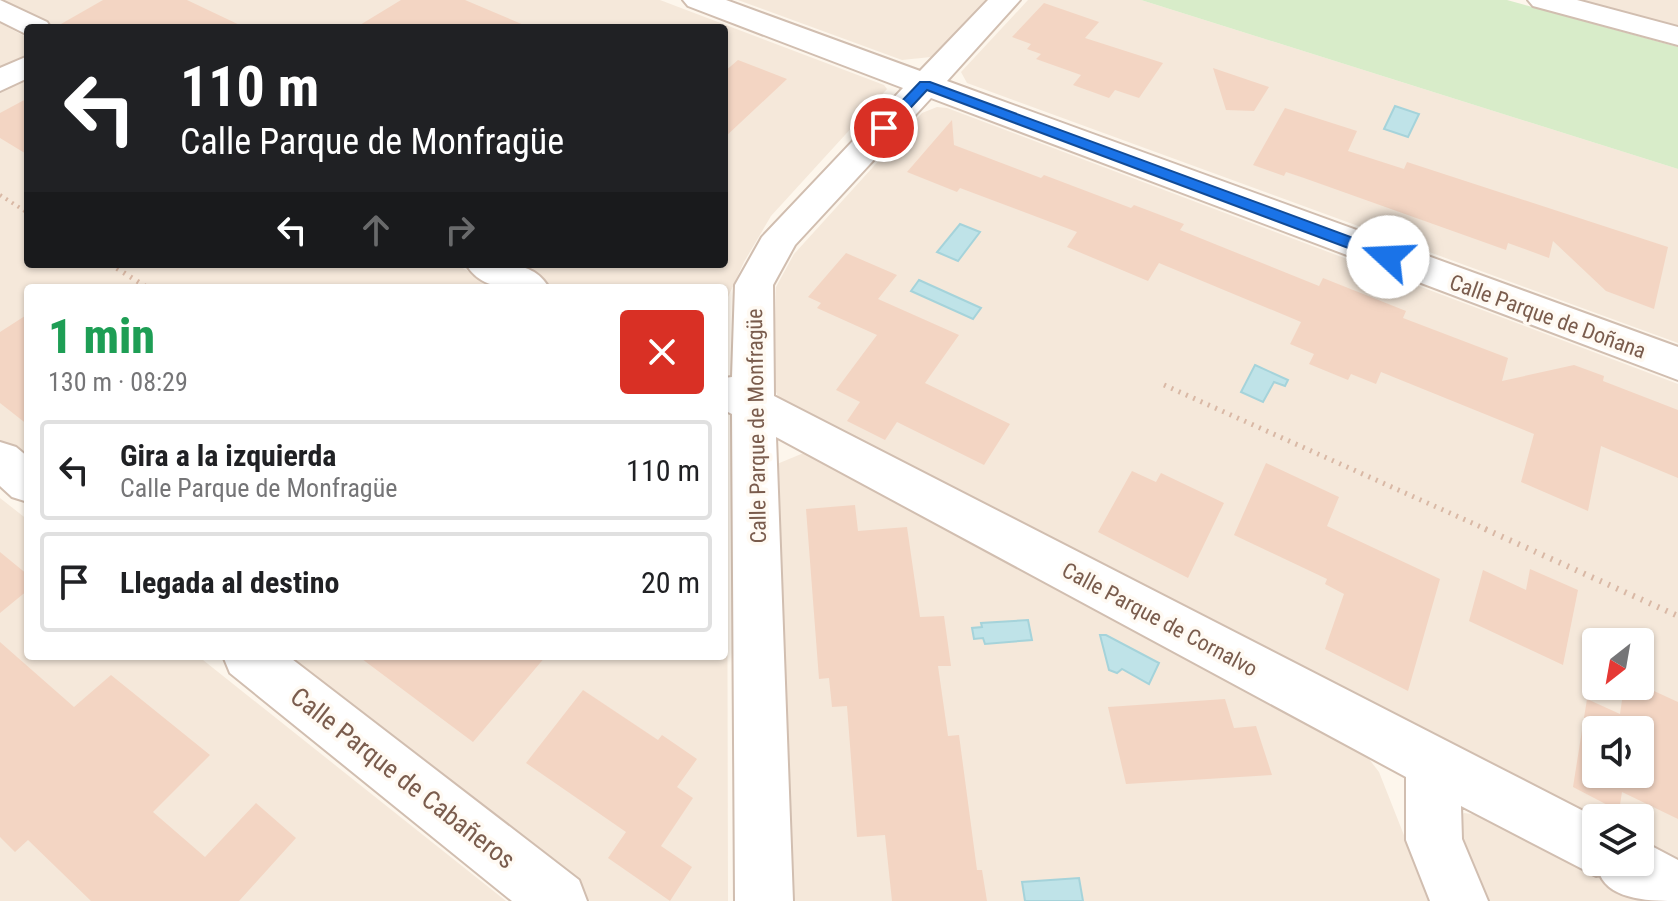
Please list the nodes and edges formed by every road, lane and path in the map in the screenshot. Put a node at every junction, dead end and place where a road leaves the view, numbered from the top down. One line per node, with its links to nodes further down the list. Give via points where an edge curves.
1 (698, 0): 9 (street, Calle Parque de Doñana)
2 (1005, 0): 9 (street, Calle Parque de Monfragüe)
3 (1543, 0): 6 (street)
4 (0, 9): 5 (street)
5 (28, 24)
6 (1678, 36)
7 (24, 67): 8 (street)
8 (0, 81)
9 (925, 84): 16 (street, Calle Parque de Doñana); 18 (street, Calle Parque de Monfragüe, via 781,237 754,285)
10 (0, 195): 11 (path)
11 (24, 210)
12 (116, 268): 14 (path)
13 (492, 268): 15 (street)
14 (142, 284)
15 (522, 284)
16 (1678, 364)
17 (1164, 385): 21 (path)
18 (738, 397): 23 (street, Calle Parque de Cornalvo); 28 (street, Calle Parque de Monfragüe)
19 (0, 460): 20 (street)
20 (24, 480)
21 (1678, 616)
22 (253, 660): 27 (street, Calle Parque de Cabañeros)
23 (1433, 762): 24 (street, Calle Parque de Cornalvo); 29 (street, via 1434,840)
24 (1582, 841)
25 (1650, 876): 26 (street)
26 (1678, 891)
27 (558, 901)
28 (764, 901)
29 (1459, 901)

